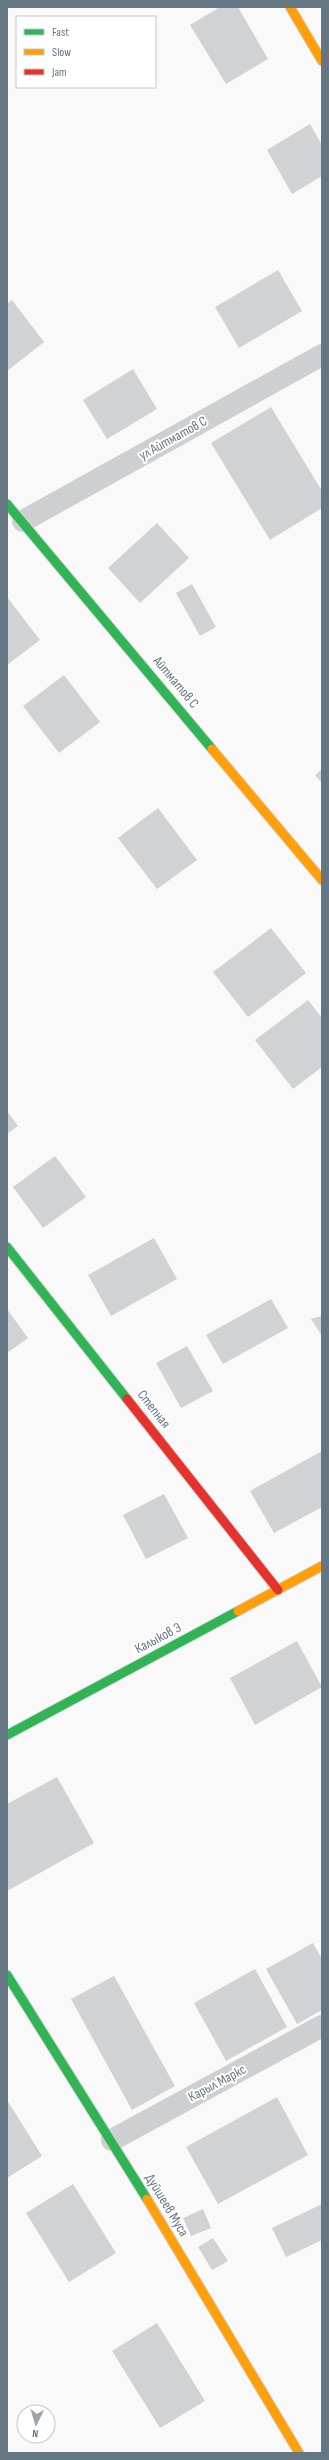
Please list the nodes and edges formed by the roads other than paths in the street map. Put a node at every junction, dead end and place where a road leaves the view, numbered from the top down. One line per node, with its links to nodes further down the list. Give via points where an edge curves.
1 (290, 7): 2 (street)
2 (322, 61)
3 (322, 355): 5 (street, ул Айтматов С)
4 (7, 504): 5 (street, Айтматов С)
5 (23, 521): 6 (street, Айтматов С)
6 (322, 880)
7 (7, 1247): 9 (street, Степная)
8 (322, 1566): 9 (street, Калыков Э)
9 (278, 1590): 10 (street, Калыков Э)
10 (7, 1735)
11 (7, 1975): 13 (street, Дуйшеев Муса)
12 (322, 2026): 13 (street, Карыл Маркс)
13 (112, 2140): 14 (street, Дуйшеев Муса)
14 (299, 2453)

